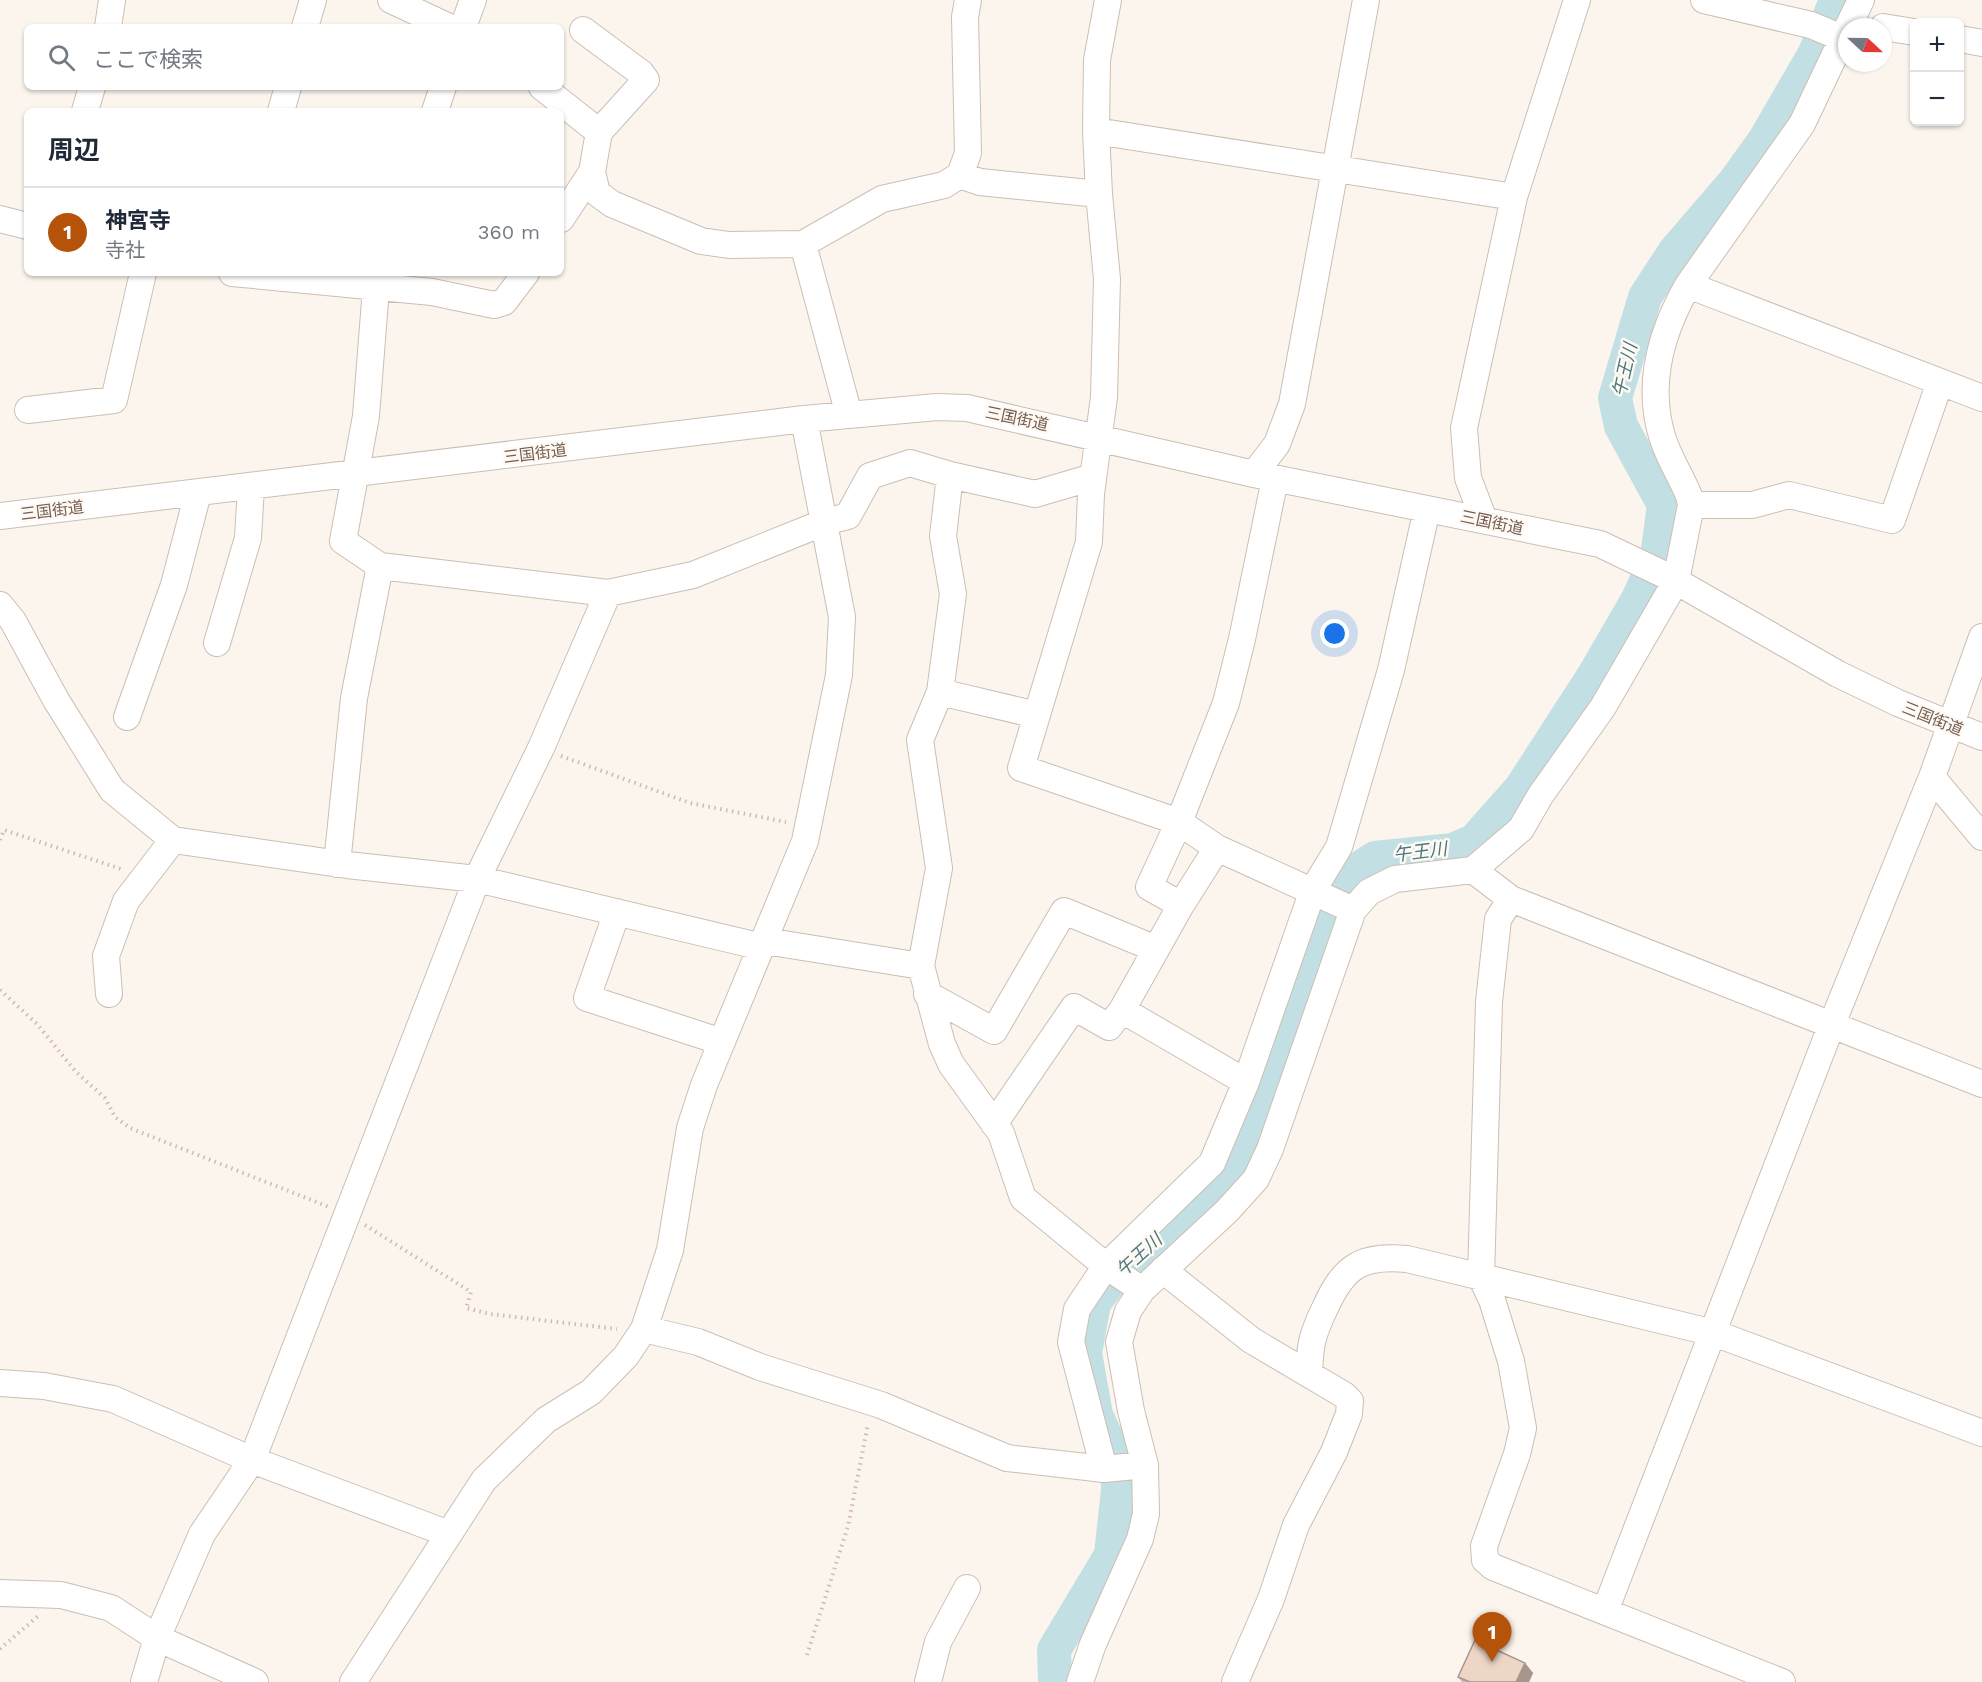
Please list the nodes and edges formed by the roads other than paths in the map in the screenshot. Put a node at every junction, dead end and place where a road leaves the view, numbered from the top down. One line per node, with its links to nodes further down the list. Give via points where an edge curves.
1 (112, 0): 10 (street)
2 (313, 0): 11 (street)
3 (391, 0): 12 (street)
4 (473, 0): 13 (street)
5 (968, 0): 32 (street, via 968,153)
6 (1108, 0): 28 (street, via 1097,60)
7 (1366, 0): 30 (street)
8 (1577, 0): 34 (street)
9 (1704, 0): 14 (street, via 1811,25)
10 (108, 24)
11 (306, 24)
12 (443, 24)
13 (464, 24)
14 (1838, 26)
15 (1892, 29): 17 (street)
16 (584, 30): 29 (street, via 646,80)
17 (1910, 31)
18 (1964, 40): 19 (street)
19 (1982, 43)
20 (1838, 47): 43 (street, via 1802,124)
21 (92, 90): 25 (street)
22 (287, 90): 26 (street)
23 (442, 90): 27 (street)
24 (546, 90): 29 (street)
25 (86, 108)
26 (281, 108)
27 (436, 108)
28 (1096, 131): 30 (street); 33 (street)
29 (599, 132): 31 (street)
30 (1337, 168): 34 (street); 52 (street, via 1292,404)
31 (592, 172): 35 (street); 38 (street, via 597,193 612,204 701,241 729,245)
32 (960, 175): 33 (street, via 980,182); 38 (street, via 944,185 882,200)
33 (1099, 194): 49 (street, via 1107,279 1104,397)
34 (1514, 197): 59 (street, via 1464,428 1468,478)
35 (564, 214)
36 (0, 219): 37 (street)
37 (24, 225)
38 (803, 244): 47 (street)
39 (142, 276): 46 (street, via 114,400)
40 (296, 276): 42 (street)
41 (524, 276): 42 (street, via 504,302 494,305)
42 (379, 280): 50 (street, via 366,416)
43 (1688, 285): 44 (street); 56 (street, via 1672,312 1655,372 1662,437)
44 (1940, 382): 45 (street); 56 (street, via 1892,520 1789,495 1752,505)
45 (1982, 398)
46 (28, 410)
47 (849, 416): 48 (street, 三国街道); 49 (street, 三国街道, via 937,407 967,408)
48 (804, 419): 50 (street, 三国街道); 60 (street)
49 (1097, 436): 52 (street, 三国街道); 53 (street)
50 (355, 475): 54 (street, 三国街道); 61 (street, via 343,541)
51 (950, 475): 53 (street, via 1035,494); 60 (street, via 910,463 870,476 848,516); 67 (street, via 943,536 953,594)
52 (1265, 476): 57 (street, 三国街道); 73 (street, via 1226,702)
53 (1093, 477): 68 (street, via 1089,542)
54 (251, 487): 55 (street, 三国街道); 66 (street, via 248,538)
55 (198, 493): 58 (street, 三国街道); 69 (street, via 174,585)
56 (1691, 505): 62 (street)
57 (1428, 509): 59 (street, 三国街道); 80 (street, via 1391,670 1339,847)
58 (0, 516)
59 (1484, 520): 62 (street, 三国街道, via 1600,544)
60 (825, 522): 63 (street, via 693,575); 85 (street, via 842,617 839,675 805,841)
61 (380, 566): 63 (street); 77 (street, via 354,698)
62 (1671, 578): 70 (street, 三国街道, via 1838,674); 78 (street, via 1603,706 1539,796 1521,829)
63 (608, 593): 79 (street, via 541,748)
64 (0, 605): 75 (street, via 112,790)
65 (1982, 637): 70 (street)
66 (217, 643)
67 (940, 692): 68 (street); 87 (street, via 920,740 939,868)
68 (1037, 715): 73 (street, via 1021,768)
69 (127, 717)
70 (1949, 726): 71 (street, 三国街道); 72 (street)
71 (1982, 737)
72 (1932, 777): 74 (street); 91 (street)
73 (1179, 822): 76 (street); 82 (street, via 1149,887)
74 (1982, 837)
75 (173, 840): 77 (street); 88 (street, via 126,900 106,956)
76 (1217, 848): 80 (street); 82 (street)
77 (337, 864): 79 (street)
78 (1473, 870): 81 (street); 83 (street, via 1395,879 1369,892)
79 (477, 879): 84 (street); 105 (street)
80 (1313, 890): 83 (street); 93 (street)
81 (1511, 899): 91 (street); 98 (street, via 1498,919 1489,1002)
82 (1181, 905): 86 (street)
83 (1350, 908): 97 (street, via 1270,1149 1256,1179)
84 (617, 912): 85 (street); 92 (street, via 587,998)
85 (763, 944): 87 (street); 92 (street)
86 (1156, 949): 89 (street, via 1064,911 994,1031); 90 (street)
87 (921, 966): 89 (street)
88 (109, 994)
89 (927, 994): 95 (street, via 951,1064)
90 (1122, 1010): 93 (street); 95 (street, via 1109,1027 1074,1007)
91 (1832, 1024): 94 (street); 101 (street)
92 (722, 1042): 100 (street, via 690,1128 670,1251)
93 (1246, 1082): 96 (street, via 1212,1163)
94 (1982, 1084)
95 (994, 1124): 96 (street, via 1001,1133 1023,1198)
96 (1106, 1266): 99 (street); 107 (street, via 1077,1309 1071,1342)
97 (1163, 1270): 99 (street); 102 (street, via 1251,1340)
98 (1481, 1277): 101 (street); 102 (street, via 1407,1259 1383,1257 1362,1263 1338,1280 1310,1339); 111 (street, via 1511,1361 1523,1428 1484,1546 1485,1560 1493,1567)
99 (1138, 1288): 106 (street, via 1119,1342)
100 (643, 1330): 107 (street, via 698,1342 760,1367 873,1402 1007,1458); 108 (street, via 626,1356 591,1392 546,1420 508,1454 484,1480)
101 (1714, 1333): 104 (street); 111 (street)
102 (1309, 1374): 119 (street, via 1344,1395 1350,1401 1349,1414 1296,1525 1271,1599)
103 (0, 1383): 105 (street, via 44,1386 112,1399)
104 (1982, 1433)
105 (252, 1460): 108 (street); 112 (street, via 202,1534)
106 (1142, 1466): 107 (street); 118 (street, via 1146,1514 1140,1539)
107 (1104, 1469)
108 (449, 1534): 116 (street)
109 (968, 1588): 117 (street, via 938,1642)
110 (0, 1593): 112 (street, via 61,1595 111,1608)
111 (1605, 1611): 113 (street)
112 (157, 1638): 114 (street); 115 (street)
113 (1735, 1673): 120 (street)
114 (144, 1682)
115 (255, 1682)
116 (353, 1682)
117 (928, 1682)
118 (1080, 1682)
119 (1235, 1682)
120 (1782, 1682)

